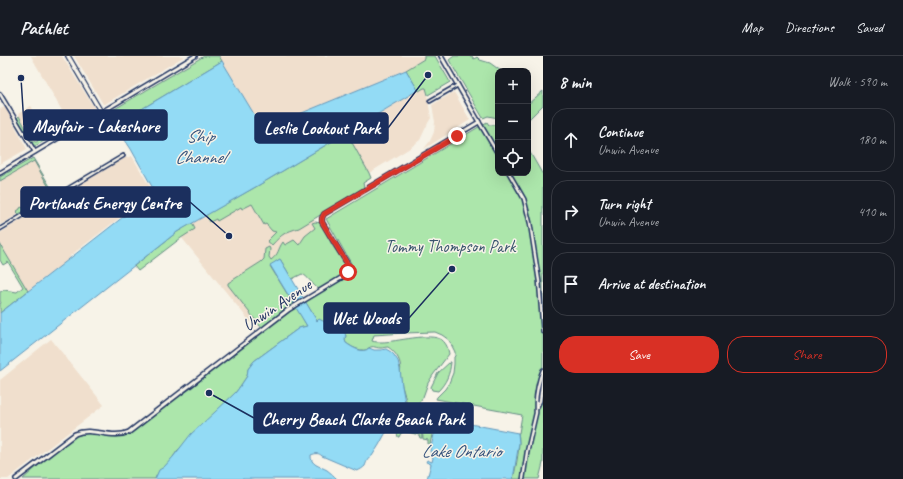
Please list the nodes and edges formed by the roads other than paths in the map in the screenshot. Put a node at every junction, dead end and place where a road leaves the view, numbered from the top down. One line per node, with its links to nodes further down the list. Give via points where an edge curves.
1 (68, 56): 7 (main road)
2 (195, 56): 7 (street)
3 (442, 56): 4 (street)
4 (458, 84): 6 (street); 8 (street)
5 (0, 94): 10 (street)
6 (430, 101)
7 (101, 112): 10 (street)
8 (479, 122): 9 (street); 20 (street, Unwin Avenue, via 324,214 322,222 348,265 345,277 294,306 130,432 120,435 79,432)
9 (495, 149)
10 (35, 152): 12 (street)
11 (123, 156): 14 (street)
12 (0, 172)
13 (512, 176): 15 (street, via 524,199 530,223 540,287)
14 (0, 229)
15 (543, 332)
16 (543, 365): 17 (street)
17 (543, 372): 19 (street, via 538,387)
18 (543, 378): 19 (street, via 540,401)
19 (536, 408): 21 (street)
20 (16, 479)
21 (523, 479)

